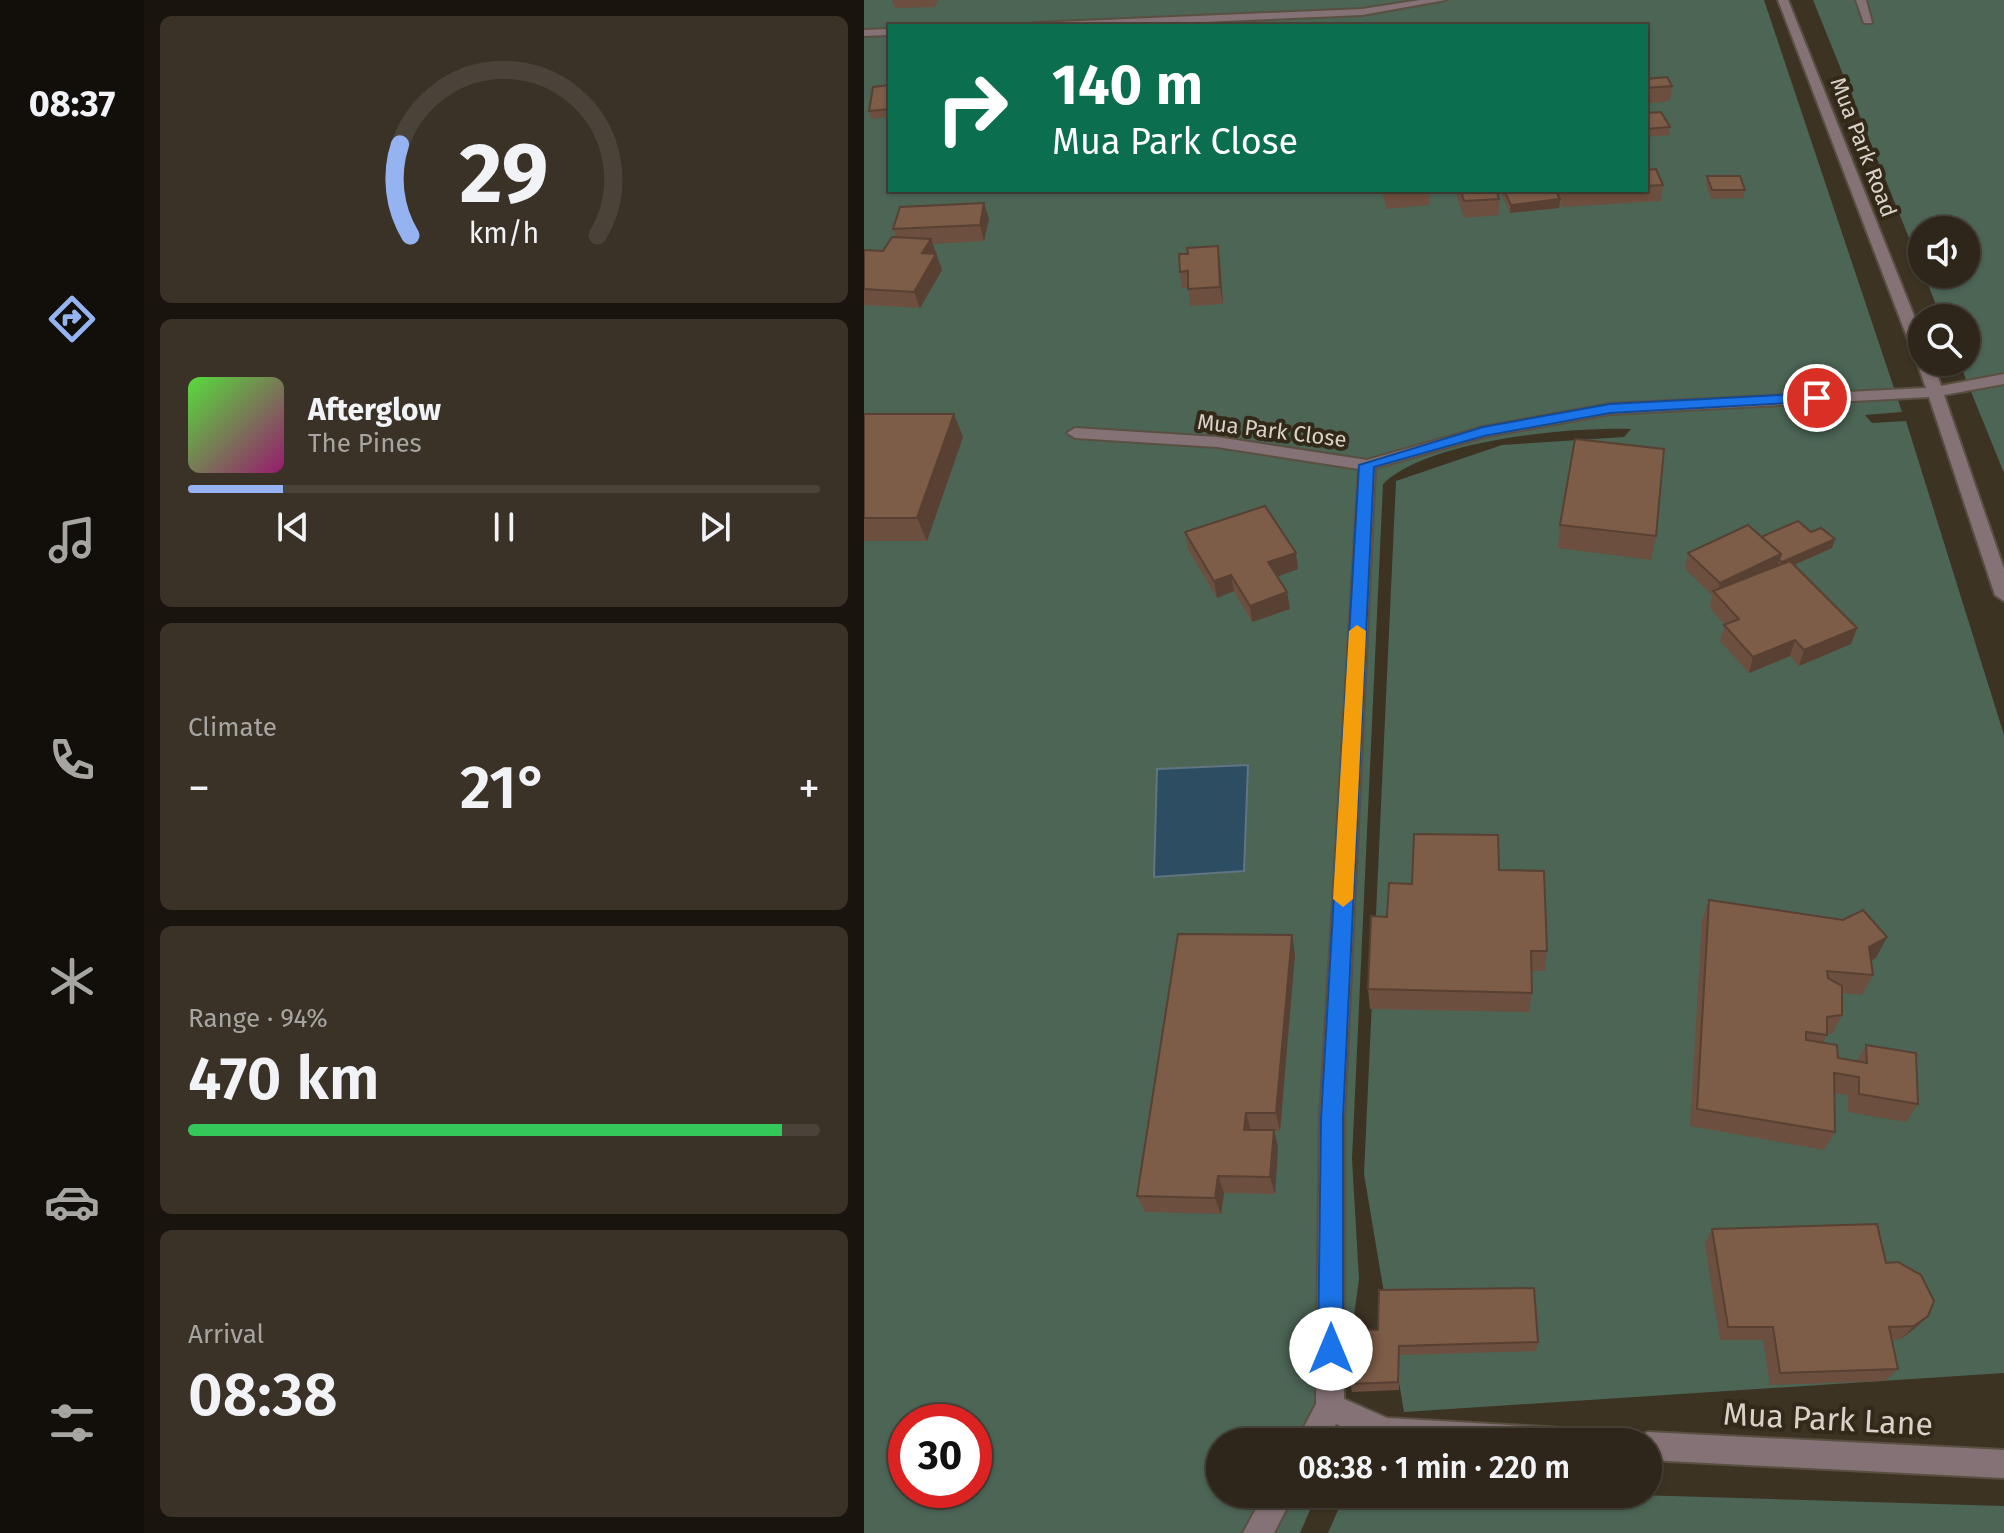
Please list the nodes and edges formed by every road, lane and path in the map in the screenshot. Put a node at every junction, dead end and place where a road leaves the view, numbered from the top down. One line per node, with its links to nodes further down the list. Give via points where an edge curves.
1 (1441, 0): 5 (street, via 1362,12)
2 (1783, 0): 8 (street, Mua Park Road)
3 (1861, 0): 4 (street)
4 (1868, 21)
5 (1081, 24)
6 (888, 32): 7 (street)
7 (864, 33)
8 (1908, 319)
9 (1930, 376): 11 (street)
10 (2004, 379): 11 (street, Mua Park Close)
11 (1936, 392): 13 (street, Mua Park Close, via 1610,409 1483,432); 14 (street)
12 (1075, 433): 13 (street, Mua Park Close, via 1217,442)
13 (1367, 465): 15 (street, via 1332,1118)
14 (2004, 595)
15 (1330, 1407): 16 (street); 17 (street)
16 (1318, 1428)
17 (1377, 1428)
18 (1662, 1447): 19 (street, Mua Park Lane)
19 (2004, 1464)
20 (1272, 1508): 21 (street)
21 (1258, 1533)

